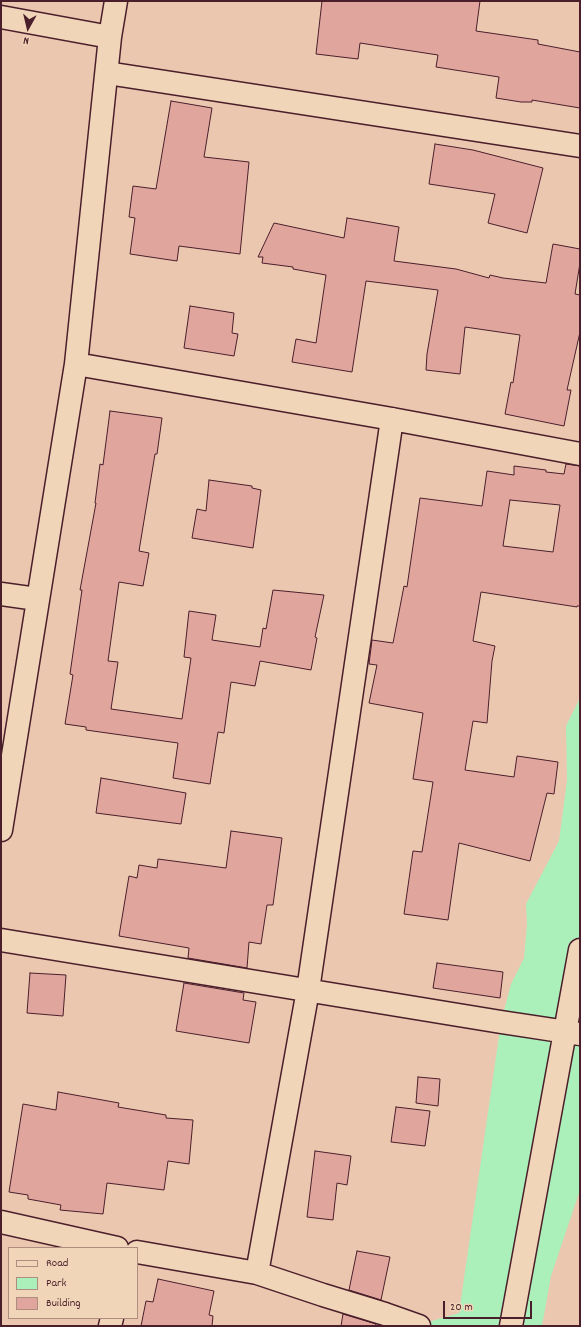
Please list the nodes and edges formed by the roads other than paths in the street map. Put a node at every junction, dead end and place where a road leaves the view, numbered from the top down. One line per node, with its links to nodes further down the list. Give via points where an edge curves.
1 (116, 1): 3 (street)
2 (1, 17): 3 (street)
3 (110, 37): 4 (street)
4 (107, 73): 5 (street); 6 (street)
5 (580, 146)
6 (76, 364): 7 (street); 10 (street)
7 (392, 419): 8 (street); 14 (street)
8 (580, 454)
9 (1, 594): 10 (street)
10 (37, 600): 11 (street)
11 (1, 830)
12 (1, 940): 14 (street)
13 (580, 950): 15 (street)
14 (308, 990): 15 (street); 19 (street)
15 (572, 1033): 22 (street)
16 (1, 1222): 17 (street)
17 (113, 1247)
18 (138, 1252): 19 (street)
19 (257, 1273): 20 (street)
20 (388, 1320): 21 (street)
21 (420, 1326)
22 (511, 1326)

